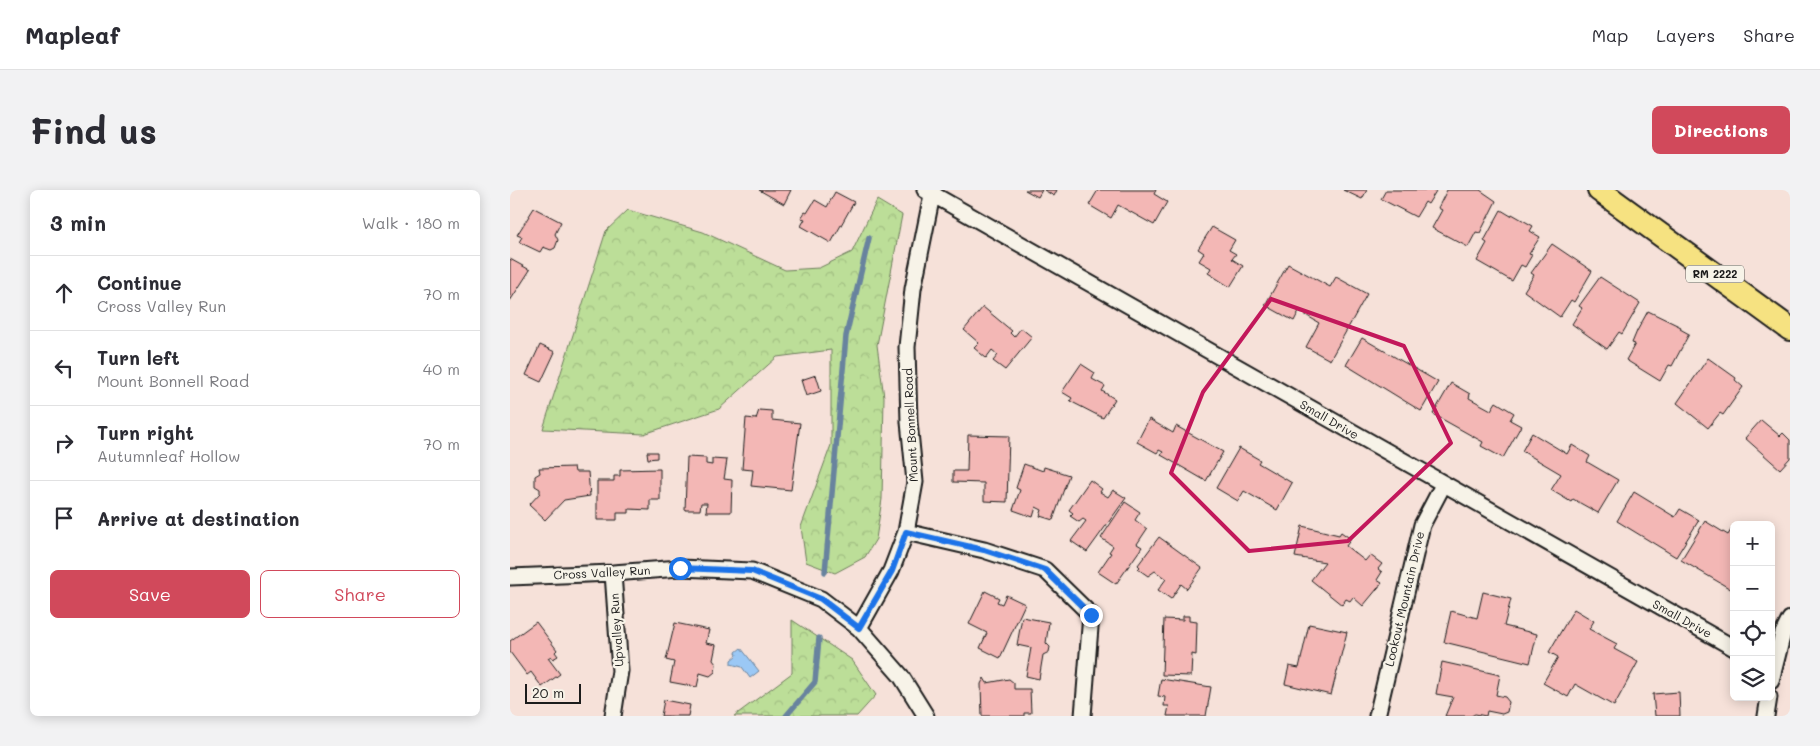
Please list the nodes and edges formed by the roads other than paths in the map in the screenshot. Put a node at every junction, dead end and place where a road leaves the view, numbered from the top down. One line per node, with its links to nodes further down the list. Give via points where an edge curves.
1 (1599, 190): 3 (main road, RM 2222)
2 (930, 191): 4 (street, Small Drive); 5 (street, Mount Bonnell Road, via 913,289 907,347 915,482)
3 (1790, 329)
4 (1443, 485): 10 (street, Small Drive); 16 (street, Lookout Mountain Drive, via 1422,526)
5 (906, 532): 9 (street, Mount Bonnell Road, via 892,571); 15 (street, via 984,550 1045,570 1091,615)
6 (613, 573): 7 (street, Cross Valley Run); 9 (street, Cross Valley Run, via 680,568 752,571 821,599); 13 (street, Upvalley Run, via 620,671)
7 (510, 577)
8 (1790, 619): 11 (street)
9 (859, 628): 14 (street, via 901,676)
10 (1730, 646)
11 (1775, 662)
12 (1768, 701): 17 (street)
13 (612, 716)
14 (926, 716)
15 (1083, 716)
16 (1377, 716)
17 (1766, 716)

